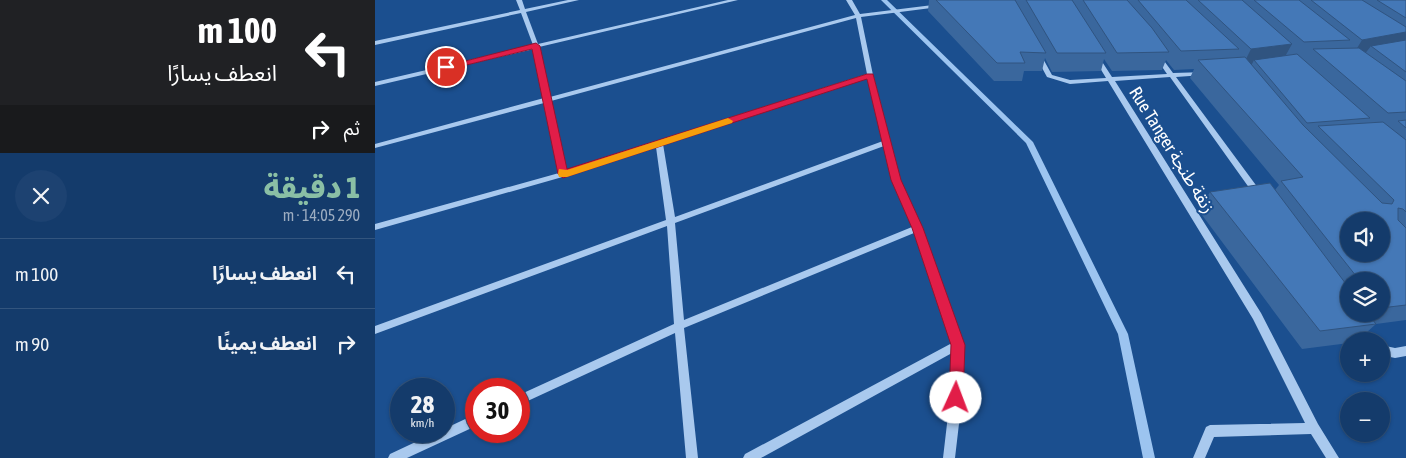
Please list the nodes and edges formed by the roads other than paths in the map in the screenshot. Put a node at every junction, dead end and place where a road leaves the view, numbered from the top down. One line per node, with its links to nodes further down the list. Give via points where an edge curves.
1 (519, 0): 6 (street)
2 (576, 0): 6 (street)
3 (735, 0): 10 (street)
4 (849, 0): 7 (street)
5 (946, 4): 7 (street)
6 (523, 10): 8 (street); 10 (street)
7 (858, 16): 14 (street); 18 (street)
8 (375, 43)
9 (1149, 44): 15 (street)
10 (536, 46): 17 (street); 18 (street)
11 (1091, 48): 16 (street, Rue Tanger زنقة طنجة)
12 (1036, 52): 16 (street, via 1049,76 1057,79 1070,82)
13 (1211, 73): 15 (street)
14 (870, 75): 19 (street); 20 (street)
15 (1172, 75): 16 (street); 23 (street)
16 (1111, 80): 36 (street, Rue Tanger زنقة طنجة, via 1257,316)
17 (375, 84)
18 (547, 100): 21 (street); 22 (street)
19 (887, 142): 24 (street); 26 (street, via 896,180)
20 (659, 143): 22 (street); 24 (street)
21 (375, 146)
22 (563, 174): 25 (street)
23 (1265, 204)
24 (671, 221): 28 (street); 29 (street)
25 (375, 227)
26 (917, 228): 28 (street); 31 (street)
27 (1352, 325): 30 (street)
28 (679, 326): 34 (street); 38 (street)
29 (375, 330)
30 (1357, 332)
31 (958, 345): 39 (street); 40 (street)
32 (1406, 351): 33 (street)
33 (1390, 352)
34 (530, 395)
35 (465, 425): 37 (street)
36 (1314, 428): 41 (street, via 1210,431); 42 (street, Rue Tanger زنقة طنجة)
37 (394, 458)
38 (692, 458)
39 (749, 458)
40 (949, 458)
41 (1199, 458)
42 (1333, 458)

